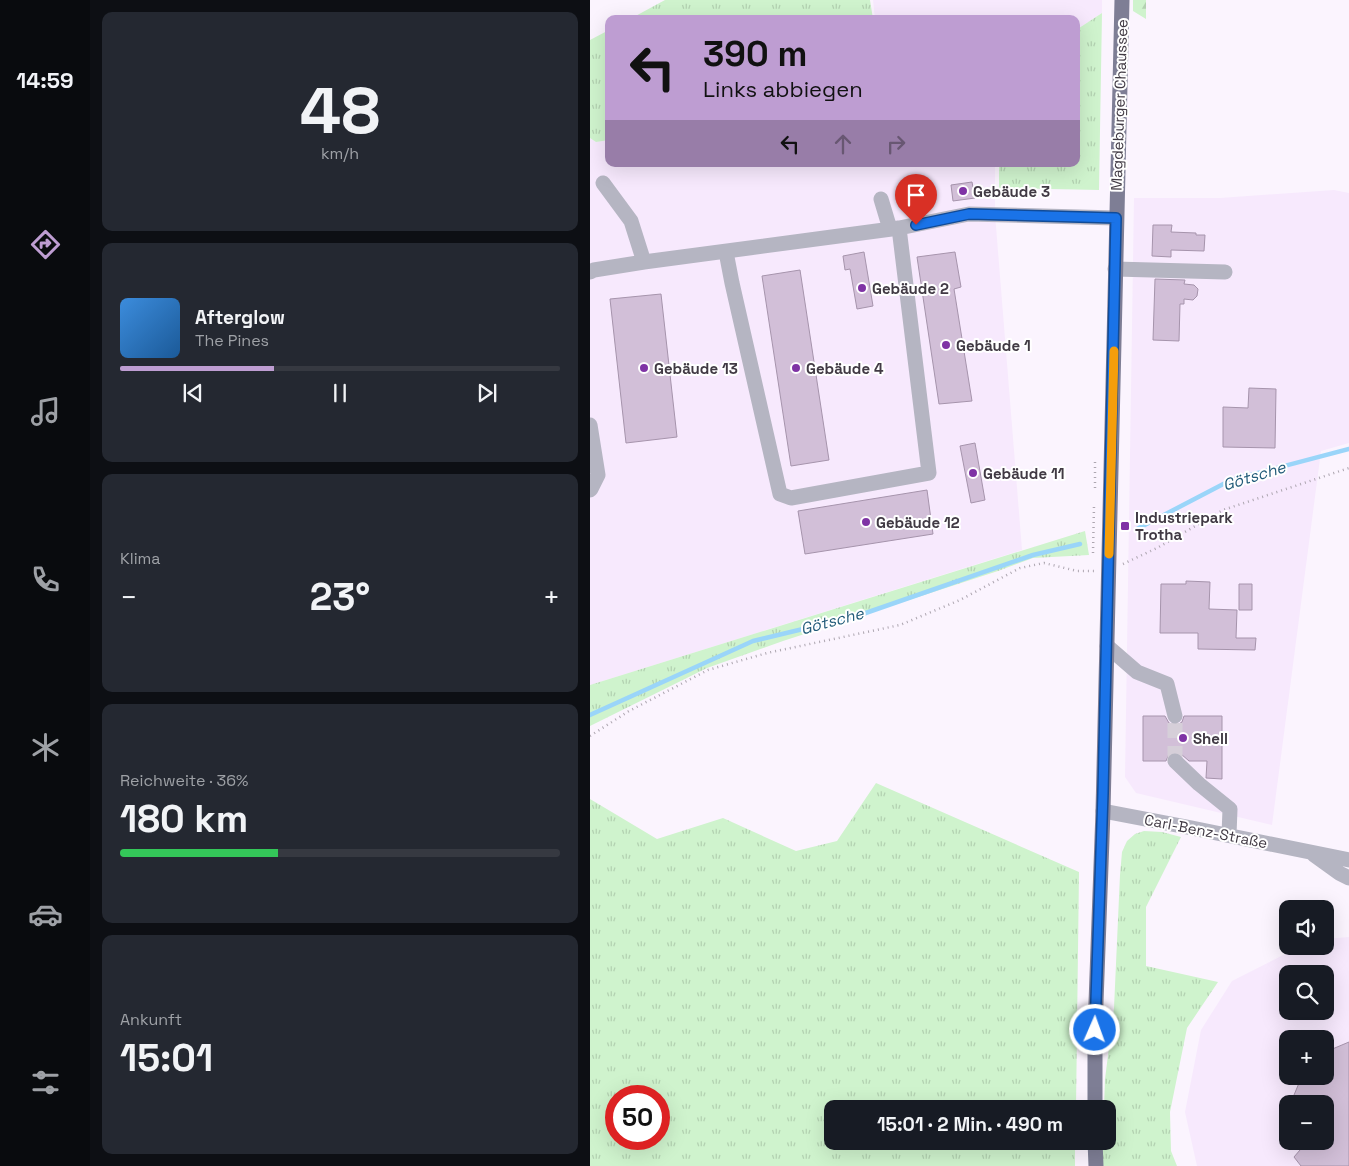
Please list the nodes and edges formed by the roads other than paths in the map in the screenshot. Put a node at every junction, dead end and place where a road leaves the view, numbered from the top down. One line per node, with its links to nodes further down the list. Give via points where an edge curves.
1 (1122, 0): 4 (main road, Magdeburger Chaussee)
2 (603, 183): 7 (street, via 631,221)
3 (882, 199): 5 (street)
4 (1116, 218): 5 (street, via 969,214); 8 (main road, Magdeburger Chaussee)
5 (894, 229): 6 (street); 6 (street, via 929,473 791,498 780,494)
6 (726, 252): 7 (street)
7 (644, 262): 9 (street)
8 (1115, 270): 10 (street); 13 (main road, Magdeburger Chaussee, via 1102,571)
9 (590, 272)
10 (1225, 272)
11 (590, 425): 12 (street, via 598,474)
12 (590, 490)
13 (1107, 646): 14 (street, via 1137,672 1167,684); 16 (main road, Magdeburger Chaussee)
14 (1175, 716)
15 (1175, 761): 17 (street, via 1230,809)
16 (1103, 811): 17 (street, Carl-Benz-Straße); 21 (main road, Magdeburger Chaussee)
17 (1229, 835): 18 (street, Carl-Benz-Straße)
18 (1309, 851): 19 (street, Carl-Benz-Straße); 20 (street, Carl-Benz-Straße)
19 (1349, 860)
20 (1349, 878)
21 (1095, 1100)
22 (1096, 1150): 23 (main road)
23 (1096, 1166)

